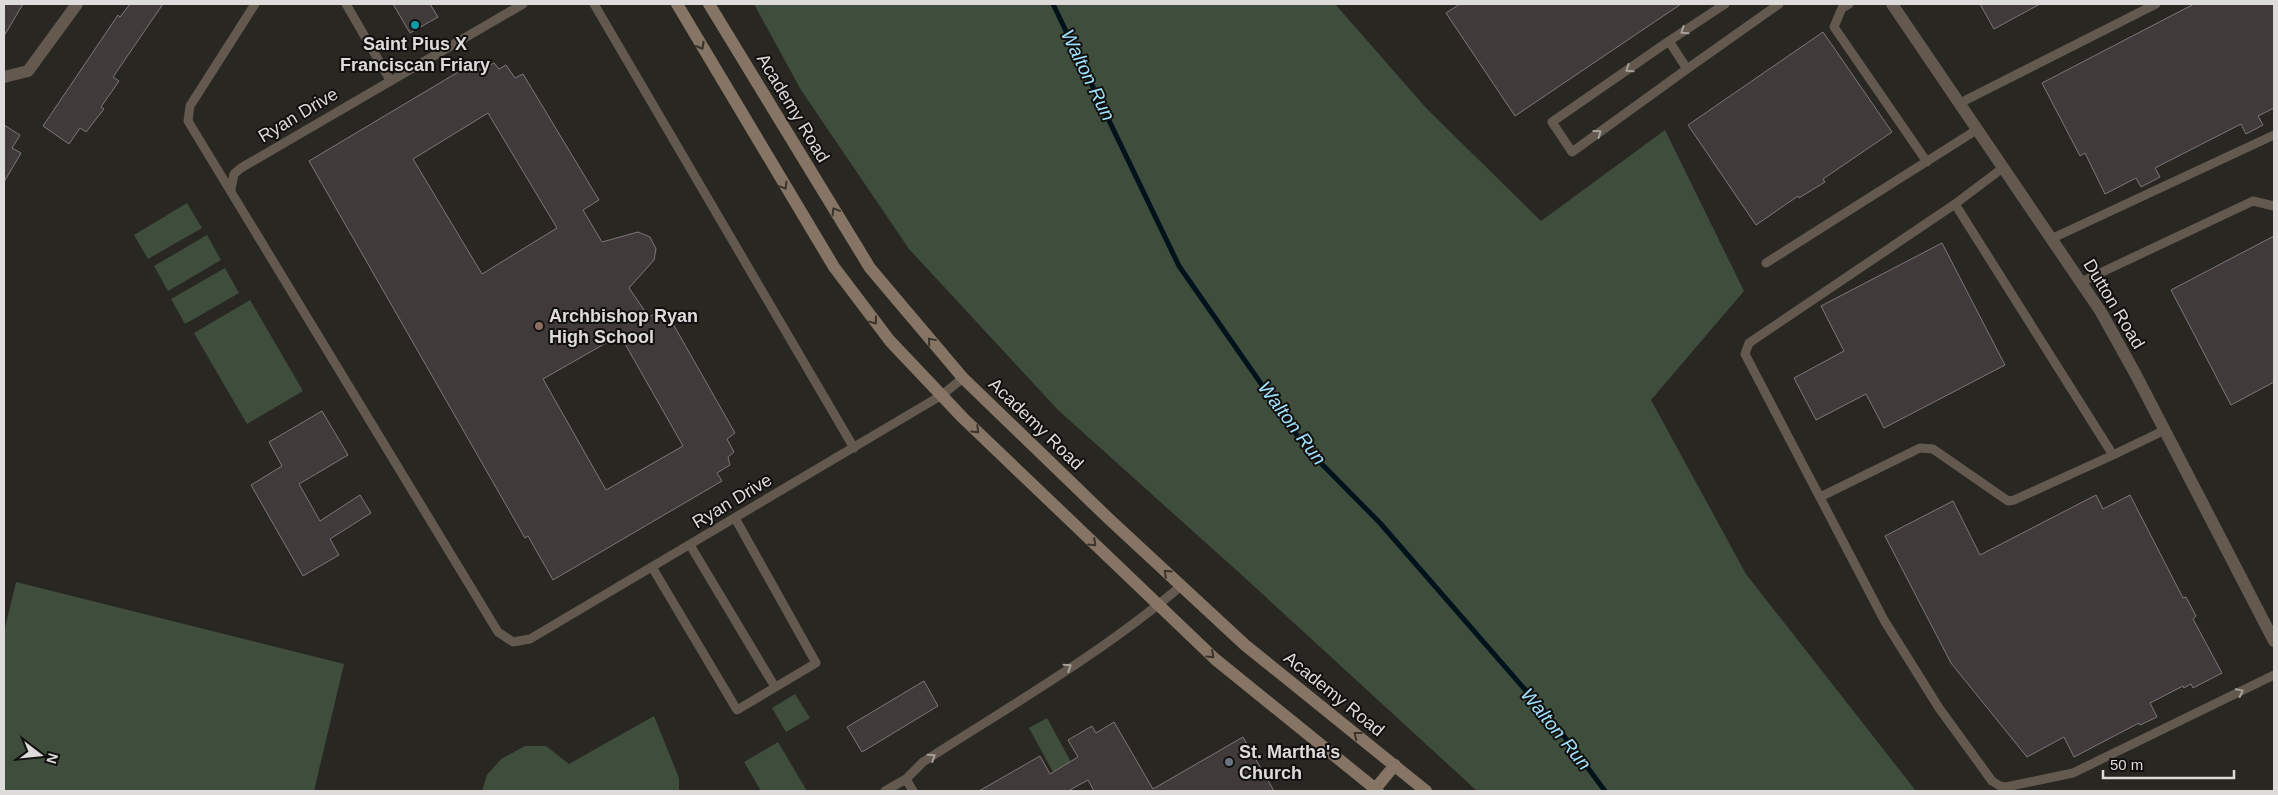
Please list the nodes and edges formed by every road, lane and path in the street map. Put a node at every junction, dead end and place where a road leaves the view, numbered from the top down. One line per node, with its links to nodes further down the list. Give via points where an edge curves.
1 (77, 4): 15 (street, via 28,71)
2 (254, 4): 22 (lane, via 190,106 188,121)
3 (346, 4): 16 (lane)
4 (523, 4): 16 (lane, Ryan Drive)
5 (594, 4): 31 (lane)
6 (677, 4): 29 (main road, one-way to 29, via 834,267 890,341)
7 (709, 4): 28 (main road, Academy Road, one-way to 7, via 870,268)
8 (1724, 4): 13 (lane, one-way to 13)
9 (1780, 4): 14 (lane)
10 (1849, 4): 20 (lane, via 1842,8 1834,27)
11 (1892, 4): 17 (street, Dutton Road)
12 (2156, 4): 17 (lane)
13 (1669, 41): 14 (lane); 14 (lane, one-way to 14, via 1552,122 1572,152)
14 (1687, 69)
15 (4, 77)
16 (390, 80): 22 (lane, Ryan Drive, via 241,168 234,174)
17 (1960, 103): 18 (street, Dutton Road)
18 (1978, 129): 20 (lane); 21 (street, Dutton Road)
19 (2274, 135): 25 (lane)
20 (1927, 162): 26 (lane)
21 (2004, 167): 23 (lane); 25 (street, Dutton Road)
22 (231, 189): 36 (lane, Ryan Drive, via 498,632 513,642 530,639)
23 (1955, 204): 32 (lane); 33 (lane, via 1746,348 1746,354)
24 (2274, 206): 27 (lane, via 2253,201)
25 (2053, 238): 27 (street, Dutton Road)
26 (1766, 263)
27 (2081, 282): 30 (street, Dutton Road, via 2101,312)
28 (963, 378): 29 (lane, Ryan Drive); 37 (main road, Academy Road, one-way to 28)
29 (942, 396): 31 (lane, Ryan Drive); 38 (main road, one-way to 38)
30 (2165, 430): 32 (lane); 39 (street, Dutton Road)
31 (854, 448): 34 (lane, Ryan Drive)
32 (2113, 455): 33 (lane, via 2008,501 1933,449 1920,448)
33 (1820, 497): 40 (lane, one-way to 40, via 1884,620 1939,708 1992,781 2000,786 2073,773)
34 (735, 518): 35 (lane, Ryan Drive); 41 (lane, via 816,663)
35 (690, 545): 36 (lane, Ryan Drive); 41 (lane)
36 (652, 567): 41 (lane, via 737,710)
37 (1181, 586): 38 (lane); 42 (main road, Academy Road, one-way to 37, via 1244,645)
38 (1158, 605): 43 (lane, one-way to 38, via 923,762); 46 (main road, one-way to 46, via 1215,659)
39 (2274, 641)
40 (2274, 675)
41 (775, 687)
42 (1395, 765): 46 (main road); 47 (main road, Academy Road)
43 (906, 779): 44 (lane); 45 (lane)
44 (885, 791)
45 (913, 791)
46 (1375, 791)
47 (1426, 791)

